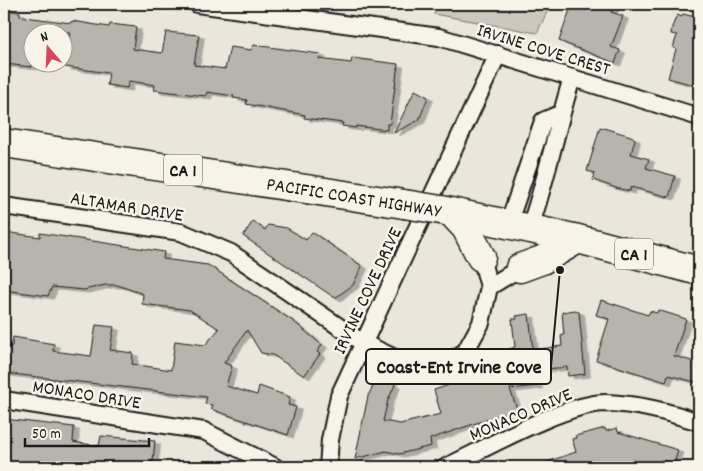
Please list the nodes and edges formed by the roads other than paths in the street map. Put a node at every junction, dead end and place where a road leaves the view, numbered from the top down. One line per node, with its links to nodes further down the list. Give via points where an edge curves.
1 (197, 4): 2 (street, IRVINE COVE CREST)
2 (218, 5): 3 (street, IRVINE COVE CREST, via 439,37)
3 (498, 54): 4 (street, IRVINE COVE CREST); 16 (street, IRVINE COVE DRIVE)
4 (572, 78): 5 (street); 6 (street, IRVINE COVE CREST)
5 (560, 114): 10 (street, via 545,184); 10 (street, via 543,122 526,176)
6 (699, 117)
7 (4, 143): 9 (highway, PACIFIC COAST HIGHWAY / CA 1, bridge)
8 (4, 206): 16 (street, ALTAMAR DRIVE, via 181,232 232,253)
9 (446, 211): 10 (highway, PACIFIC COAST HIGHWAY / CA 1); 12 (highway, via 466,228)
10 (518, 228): 11 (highway, PACIFIC COAST HIGHWAY / CA 1)
11 (578, 239): 13 (highway, via 542,260); 14 (highway, PACIFIC COAST HIGHWAY / CA 1)
12 (480, 257): 15 (street)
13 (520, 268): 15 (street)
14 (699, 271)
15 (489, 287): 16 (street, ALTAMAR DRIVE, via 481,323 465,352 446,363 424,368)
16 (363, 343): 20 (street, IRVINE COVE DRIVE, via 339,396)
17 (4, 400): 19 (street, MONACO DRIVE, via 204,431)
18 (699, 422): 21 (street, MONACO DRIVE, via 654,407 604,403 566,411)
19 (275, 467)
20 (328, 467)
21 (446, 467)

